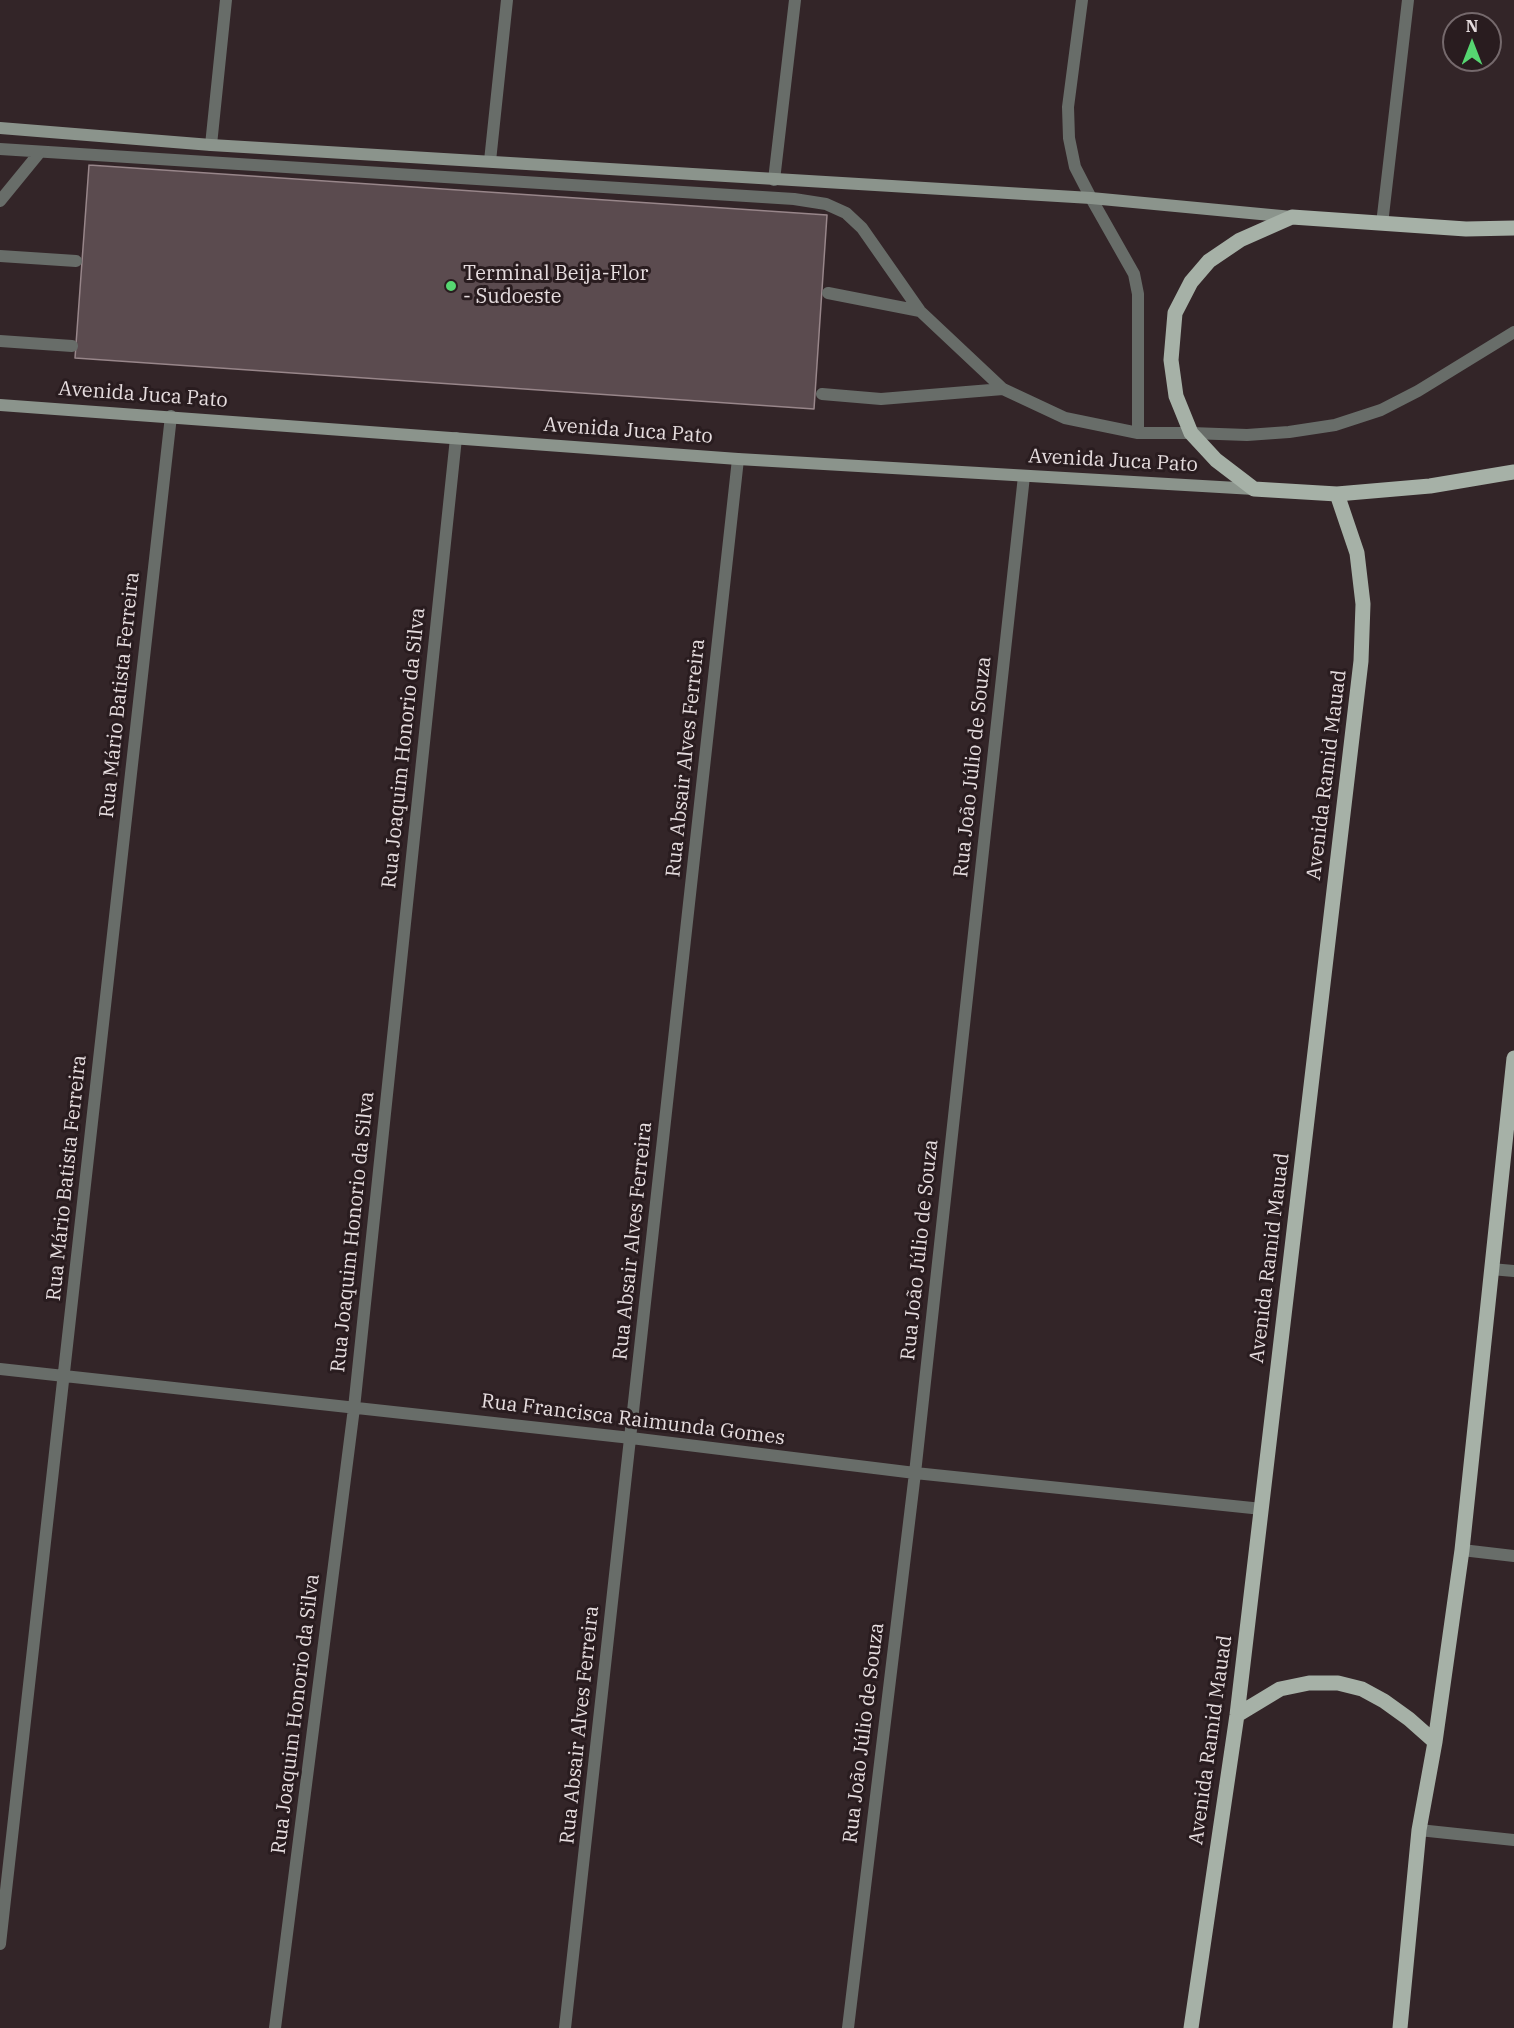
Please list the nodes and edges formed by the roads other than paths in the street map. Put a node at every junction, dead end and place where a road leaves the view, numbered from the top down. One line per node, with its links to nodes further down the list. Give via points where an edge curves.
1 (226, 0): 7 (street)
2 (507, 0): 10 (street)
3 (795, 0): 11 (street)
4 (1082, 0): 12 (street, via 1068,107 1069,138 1075,167)
5 (1408, 0): 15 (street)
6 (0, 128): 7 (street)
7 (211, 144): 10 (street)
8 (0, 149): 9 (street)
9 (40, 152): 13 (street); 20 (street, via 825,204 846,213 862,228)
10 (490, 161): 11 (street)
11 (774, 180): 12 (street)
12 (1091, 198): 14 (street); 28 (street, via 1127,258 1136,284)
13 (0, 201)
14 (1292, 217): 15 (main road); 29 (main road, via 1240,240 1209,261 1191,282 1174,313 1171,360 1176,396)
15 (1382, 224): 16 (main road)
16 (1514, 228)
17 (0, 256): 18 (street)
18 (76, 261)
19 (828, 293): 20 (street)
20 (920, 311): 24 (street)
21 (1514, 332): 29 (street, via 1418,391 1381,410 1344,422 1289,432)
22 (0, 341): 23 (street)
23 (72, 346)
24 (1003, 389): 25 (street, via 881,399); 28 (street, via 1065,418)
25 (822, 394)
26 (0, 405): 27 (street, Avenida Juca Pato)
27 (171, 416): 30 (street, Avenida Juca Pato); 40 (street, Rua Mário Batista Ferreira)
28 (1138, 433): 29 (street)
29 (1191, 433): 34 (main road, via 1216,460)
30 (456, 438): 31 (street, Avenida Juca Pato); 41 (street, Rua Joaquim Honorio da Silva)
31 (738, 459): 33 (street, Avenida Juca Pato); 42 (street, Rua Absair Alves Ferreira)
32 (1514, 472): 35 (main road, via 1430,486)
33 (1024, 476): 34 (street, Avenida Juca Pato); 43 (street, Rua João Júlio de Souza)
34 (1254, 489): 35 (main road)
35 (1337, 494): 44 (main road, Avenida Ramid Mauad, via 1357,553 1363,604 1361,661)
36 (1514, 1059): 37 (main road)
37 (1491, 1269): 38 (street); 45 (main road)
38 (1514, 1271)
39 (0, 1369): 40 (street, Rua Francisca Raimunda Gomes)
40 (65, 1376): 41 (street, Rua Francisca Raimunda Gomes); 51 (street, Rua Mário Batista Ferreira)
41 (354, 1408): 42 (street, Rua Francisca Raimunda Gomes); 52 (street, Rua Joaquim Honorio da Silva)
42 (631, 1438): 43 (street, Rua Francisca Raimunda Gomes); 53 (street, Rua Absair Alves Ferreira)
43 (915, 1473): 44 (street, Rua Francisca Raimunda Gomes); 54 (street, Rua João Júlio de Souza)
44 (1262, 1509): 47 (main road, Avenida Ramid Mauad)
45 (1462, 1550): 46 (street); 48 (main road)
46 (1514, 1556)
47 (1237, 1715): 48 (main road, via 1280,1689 1338,1683 1362,1689 1384,1701); 55 (main road, Avenida Ramid Mauad)
48 (1435, 1742): 49 (main road)
49 (1419, 1830): 50 (street); 56 (main road)
50 (1514, 1840)
51 (0, 1944)
52 (275, 2028)
53 (565, 2028)
54 (848, 2028)
55 (1191, 2028)
56 (1400, 2028)

